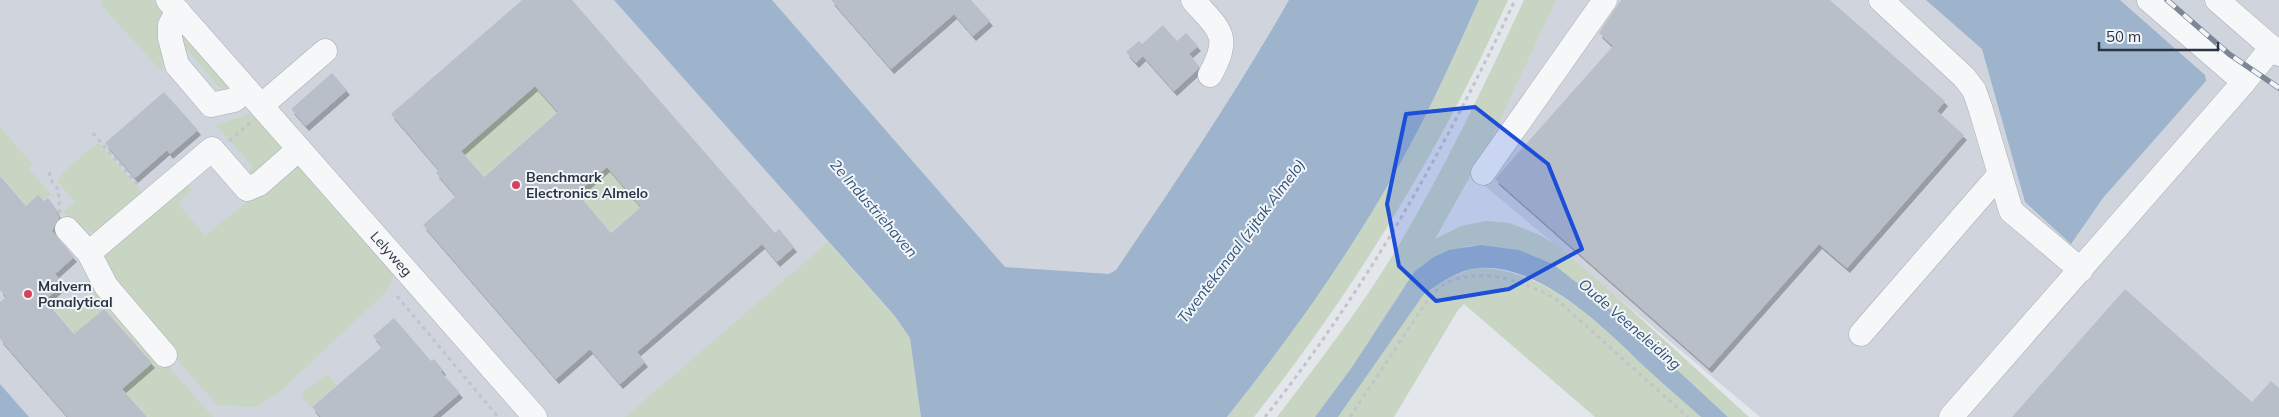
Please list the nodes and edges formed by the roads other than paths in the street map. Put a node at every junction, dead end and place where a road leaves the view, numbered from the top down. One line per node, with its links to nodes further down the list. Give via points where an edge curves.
1 (1193, 0): 9 (street, via 1217,27 1223,39 1220,57)
2 (1605, 0): 13 (street)
3 (1881, 0): 14 (street, via 1974,90)
4 (2149, 0): 10 (street)
5 (2217, 0): 8 (street)
6 (173, 6): 11 (street, Lelyweg); 11 (street, Lelyweg, via 170,38 177,65 211,104 234,100)
7 (325, 51): 11 (street)
8 (2275, 51): 10 (street)
9 (1210, 75)
10 (2244, 82): 17 (street)
11 (257, 102): 12 (street, Lelyweg)
12 (299, 149): 16 (street, via 260,184 247,188 212,149); 20 (street, Lelyweg)
13 (1483, 173)
14 (2000, 174): 17 (street, via 2008,204 2016,216); 18 (street)
15 (67, 229): 16 (street)
16 (89, 253): 19 (street, via 106,286)
17 (2081, 270): 21 (street)
18 (1861, 334)
19 (165, 355)
20 (535, 417)
21 (1951, 417)

